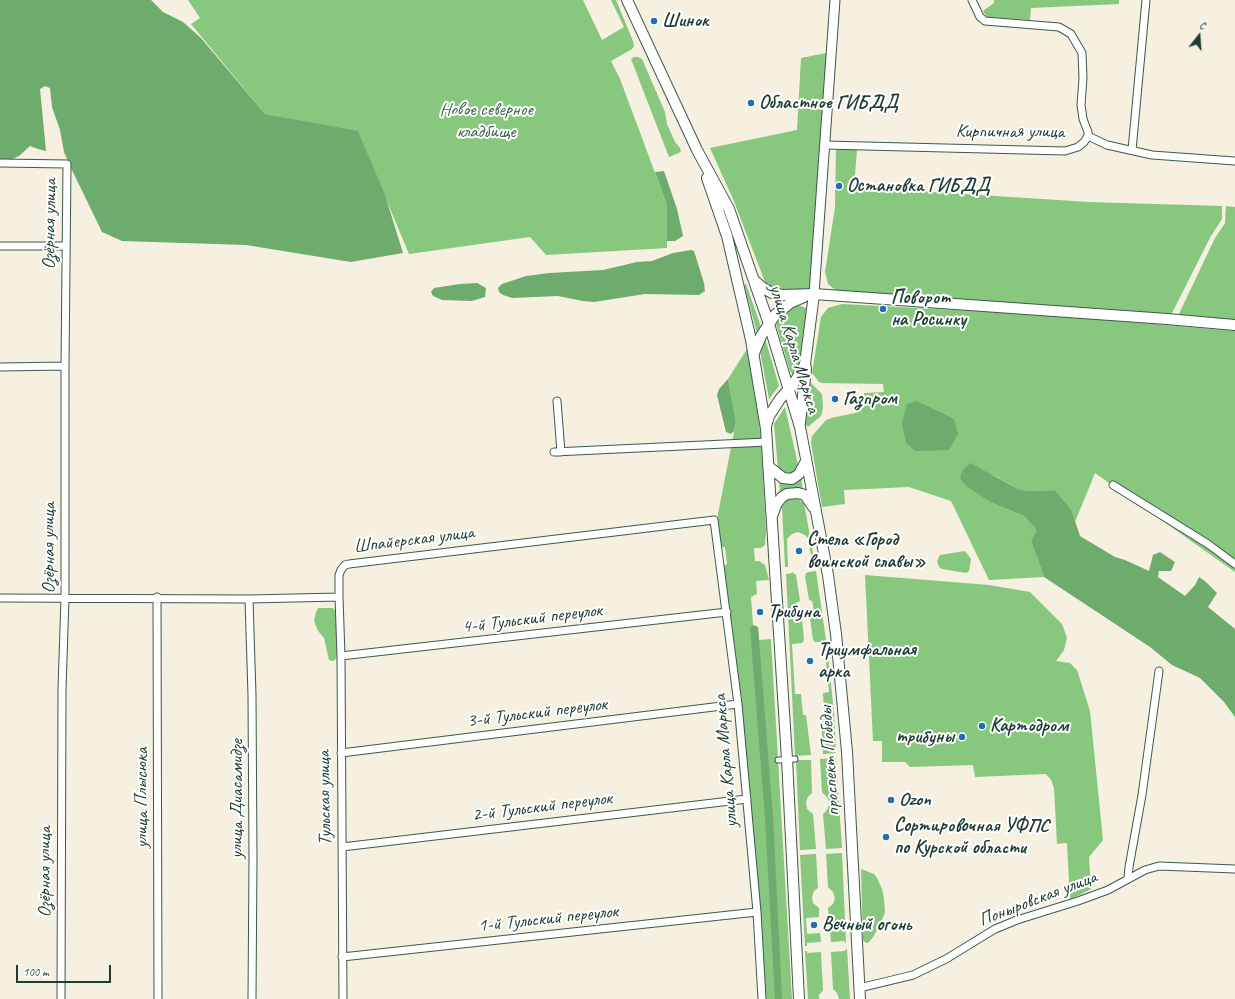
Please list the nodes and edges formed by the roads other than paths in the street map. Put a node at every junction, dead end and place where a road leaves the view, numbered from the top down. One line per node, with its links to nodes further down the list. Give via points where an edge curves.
1 (627, 0): 7 (main road, улица Карла Маркса)
2 (835, 0): 6 (main road, улица Карла Маркса)
3 (972, 0): 5 (street, via 980,17 985,21 1060,27 1071,34 1082,53 1081,105)
4 (1146, 0): 8 (street)
5 (1088, 136): 6 (street, Кирпичная улица, via 1078,147 1065,151); 8 (street, Кирпичная улица, via 1107,145)
6 (825, 145): 14 (main road, улица Карла Маркса)
7 (697, 150): 13 (main road, улица Карла Маркса, via 729,209); 17 (main road, via 727,236)
8 (1132, 150): 9 (street, Кирпичная улица, via 1152,155)
9 (1235, 161)
10 (0, 162): 12 (street, Озёрная улица, via 67,164)
11 (0, 246): 12 (street)
12 (66, 246): 19 (street, Озёрная улица)
13 (755, 281): 14 (main road, via 772,293); 15 (main road, улица Карла Маркса)
14 (814, 294): 15 (main road, via 790,303 775,315); 16 (main road); 18 (main road, улица Карла Маркса)
15 (769, 324): 17 (main road); 21 (main road, улица Карла Маркса)
16 (1235, 325)
17 (754, 353): 24 (main road)
18 (805, 364): 21 (main road); 23 (main road, улица Карла Маркса)
19 (65, 366): 20 (street); 35 (street, Озёрная улица)
20 (0, 367)
21 (788, 390): 23 (main road, улица Карла Маркса); 24 (main road, via 769,416)
22 (557, 401): 25 (street, via 557,452)
23 (800, 427): 26 (main road, проспект Победы)
24 (766, 429): 25 (main road)
25 (767, 442): 27 (main road)
26 (806, 461): 27 (main road, via 799,474 792,479 783,478); 29 (main road, проспект Победы)
27 (768, 466): 30 (main road)
28 (1113, 485): 32 (street, via 1208,544)
29 (816, 512): 30 (main road, via 805,496 793,492 782,497); 49 (main road, проспект Победы, via 836,634 847,752)
30 (771, 518): 55 (main road)
31 (714, 520): 33 (street, Шпайерская улица, via 349,564 340,570); 38 (street, улица Карла Маркса)
32 (1235, 564)
33 (339, 597): 37 (street); 39 (street, Тульская улица)
34 (0, 598): 35 (street)
35 (66, 598): 36 (street); 50 (street, Озёрная улица, via 62,689)
36 (157, 598): 37 (street); 51 (street, улица Плысюка)
37 (249, 599): 52 (street, улица Диасамидзе, via 253,858)
38 (727, 612): 39 (street, 4-й Тульский переулок); 41 (street, улица Карла Маркса)
39 (341, 656): 42 (street, Тульская улица)
40 (1159, 671): 46 (street)
41 (738, 704): 42 (street, 3-й Тульский переулок); 43 (street, улица Карла Маркса)
42 (341, 753): 44 (street, Тульская улица)
43 (747, 799): 44 (street, 2-й Тульский переулок); 47 (street, улица Карла Маркса)
44 (342, 847): 48 (street, Тульская улица)
45 (1235, 869): 46 (street, Поныровская улица, via 1159,866)
46 (1128, 878): 49 (street, Поныровская улица, via 1093,896 995,929 941,962 913,975)
47 (757, 912): 48 (street, 1-й Тульский переулок); 54 (street, улица Карла Маркса)
48 (342, 957): 53 (street, Тульская улица)
49 (859, 988): 56 (main road, проспект Победы)
50 (61, 999)
51 (158, 999)
52 (252, 999)
53 (343, 999)
54 (762, 999)
55 (799, 999)
56 (860, 999)

